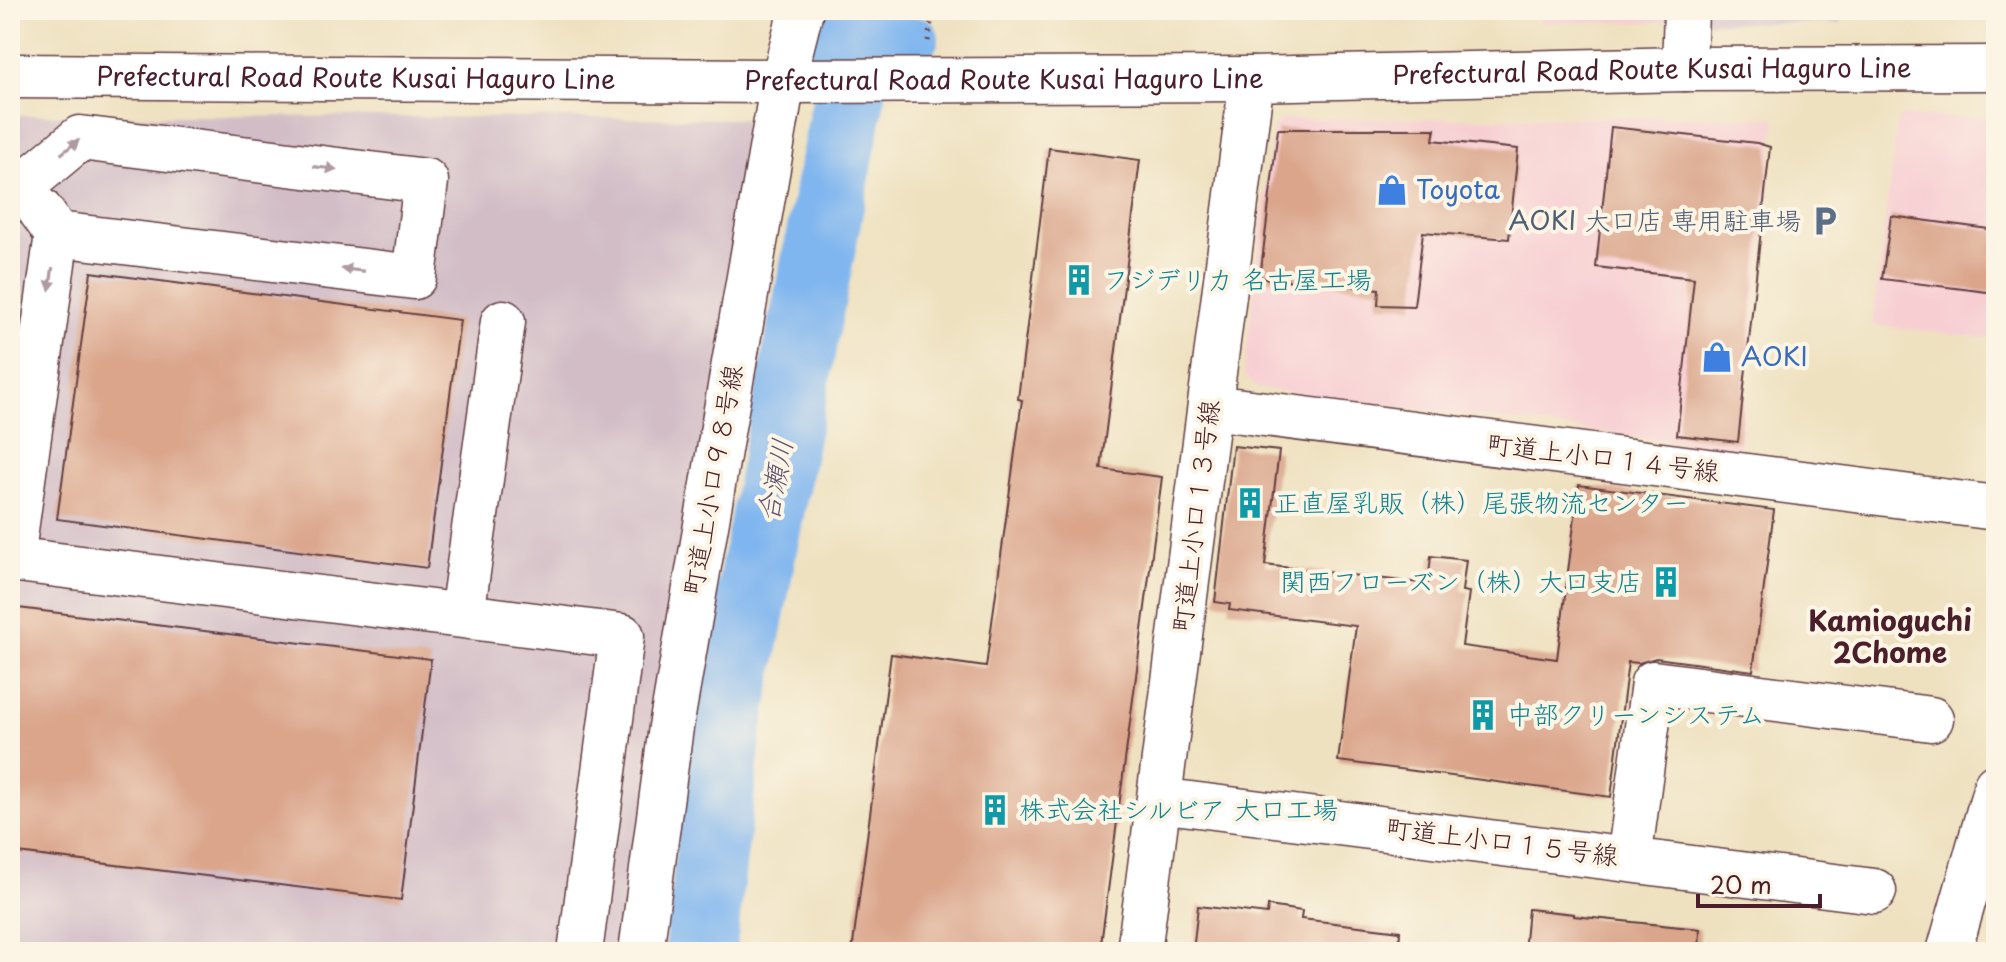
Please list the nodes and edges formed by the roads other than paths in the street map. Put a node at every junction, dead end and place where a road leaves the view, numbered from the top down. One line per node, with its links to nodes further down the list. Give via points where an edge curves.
1 (801, 10): 7 (main road, 町道上小口９８号線)
2 (1686, 10): 4 (main road)
3 (1996, 68): 4 (main road, Prefectural Road Route Kusai Haguro Line)
4 (1684, 69): 6 (main road, Prefectural Road Route Kusai Haguro Line)
5 (10, 76): 7 (main road, Prefectural Road Route Kusai Haguro Line)
6 (1252, 79): 7 (main road, Prefectural Road Route Kusai Haguro Line); 12 (main road, 町道上小口１３号線)
7 (783, 81): 22 (main road, 町道上小口９８号線, via 671,727)
8 (10, 196): 10 (main road, one-way to 10, via 80,138 426,181 414,277)
9 (10, 206): 10 (main road, via 42,210)
10 (57, 234): 14 (main road, one-way to 14)
11 (503, 322): 15 (main road)
12 (1211, 407): 13 (main road, 町道上小口１４号線); 18 (main road, 町道上小口１３号線)
13 (1996, 508)
14 (11, 559): 15 (main road)
15 (462, 615): 21 (main road, via 622,636)
16 (1931, 719): 19 (main road, 町道上小口１５号線, via 1653,683)
17 (1996, 786): 24 (main road)
18 (1159, 800): 19 (main road, 町道上小口１５号線); 23 (main road, 町道上小口１３号線)
19 (1629, 860): 20 (main road)
20 (1874, 891)
21 (580, 952)
22 (641, 952)
23 (1139, 952)
24 (1949, 952)

